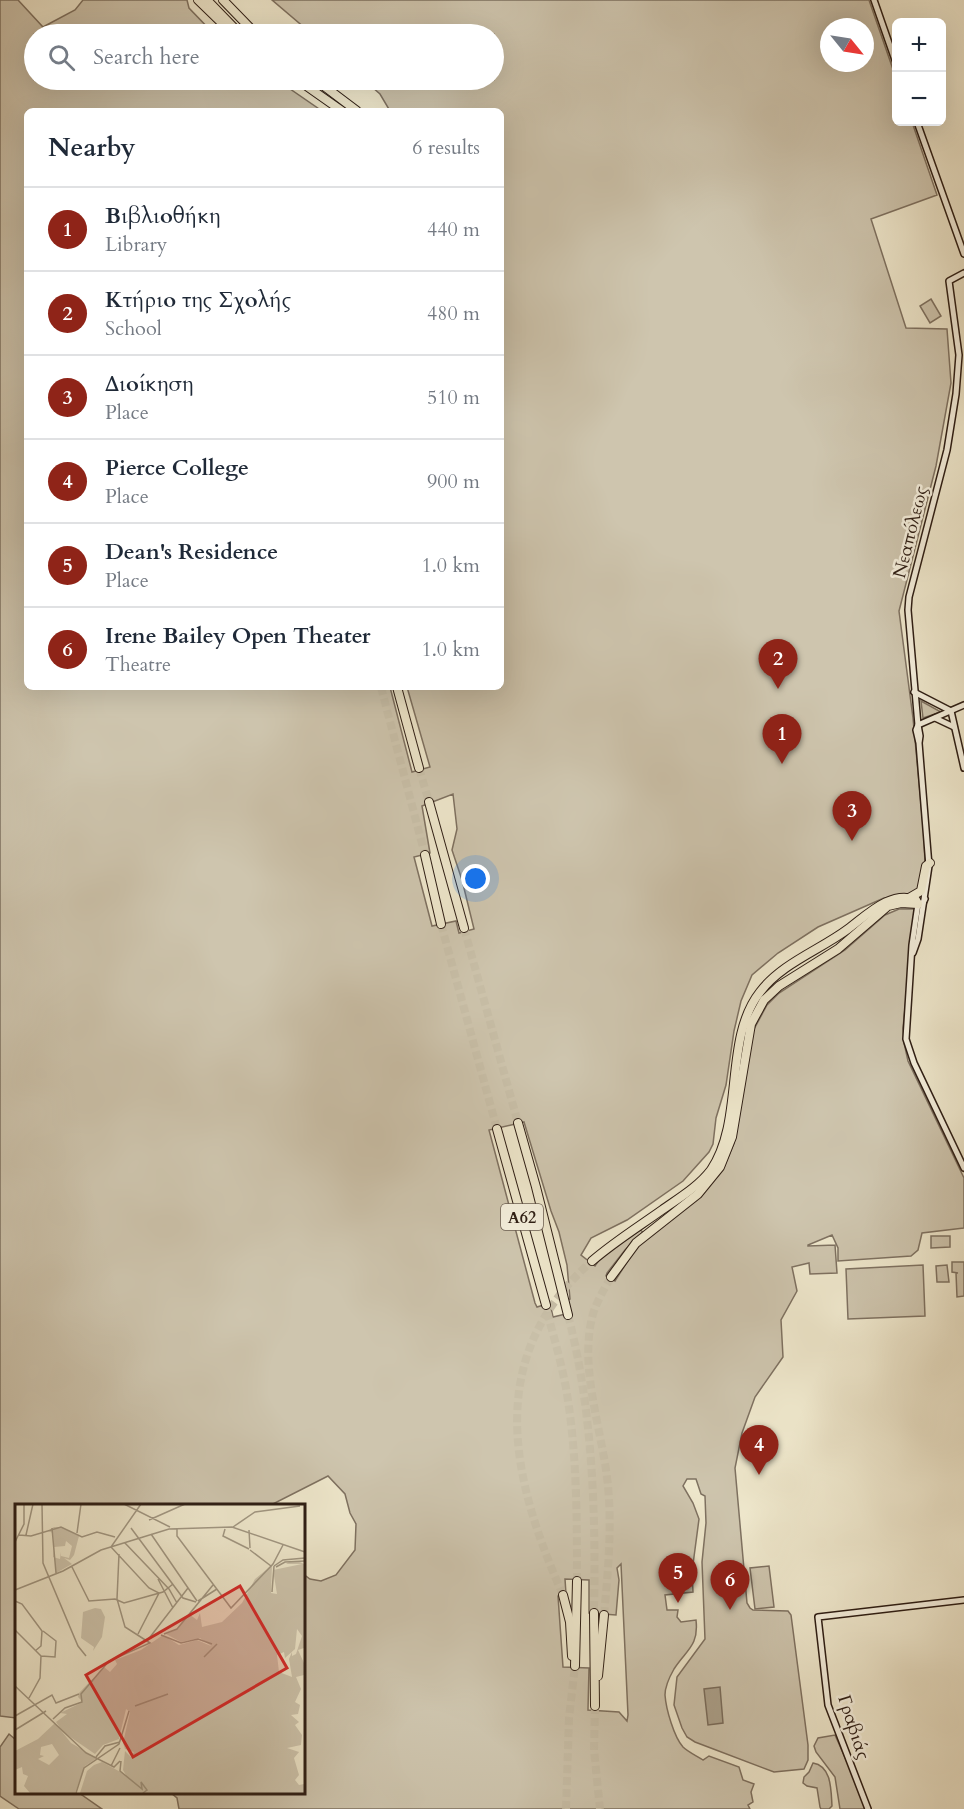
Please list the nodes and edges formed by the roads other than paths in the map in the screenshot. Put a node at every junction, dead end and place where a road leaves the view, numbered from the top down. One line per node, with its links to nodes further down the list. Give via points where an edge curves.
1 (198, 0): 7 (highway)
2 (207, 0): 8 (highway)
3 (223, 0): 6 (highway)
4 (228, 0): 6 (highway)
5 (874, 0): 10 (street)
6 (242, 22): 9 (highway)
7 (223, 24)
8 (230, 24)
9 (244, 24)
10 (892, 49)
11 (312, 90): 13 (highway)
12 (329, 90): 14 (highway)
13 (338, 108)
14 (353, 108)
15 (918, 126): 16 (street)
16 (964, 254)
17 (964, 273): 19 (street, Νεαπόλεως, via 949,281 959,364 956,394 949,438 909,597)
18 (398, 690): 25 (highway)
19 (914, 692): 21 (street); 23 (street, Νεαπόλεως)
20 (964, 705): 21 (street)
21 (951, 711): 22 (street); 24 (street)
22 (935, 718): 23 (street); 24 (street)
23 (918, 725): 29 (street, Νεαπόλεως)
24 (954, 727): 26 (street)
25 (419, 768)
26 (964, 768)
27 (429, 802): 34 (highway)
28 (425, 855): 33 (highway)
29 (930, 863): 30 (highway, via 921,891); 31 (street, Νεαπόλεως)
30 (909, 898): 32 (highway); 39 (highway, via 880,905 765,985 752,1003 745,1023 726,1134 713,1167 694,1188)
31 (925, 898): 32 (street); 35 (street, Νεαπόλεως)
32 (918, 904): 35 (street); 40 (highway, via 888,906 838,949 779,986 764,1000 751,1024 733,1133 720,1167 698,1194 636,1243)
33 (441, 924)
34 (465, 928)
35 (913, 953): 38 (street, via 906,1039)
36 (518, 1123): 42 (highway, Α62)
37 (497, 1129): 41 (highway, Α62)
38 (964, 1168)
39 (592, 1261)
40 (611, 1277)
41 (546, 1305)
42 (568, 1315)
43 (578, 1581): 44 (highway, via 575,1666)
44 (563, 1595)
45 (964, 1600): 50 (street, Γραβιάς, via 818,1617 828,1705)
46 (594, 1613): 48 (highway)
47 (604, 1615): 48 (highway)
48 (595, 1692): 49 (highway)
49 (595, 1706)
50 (868, 1809)

